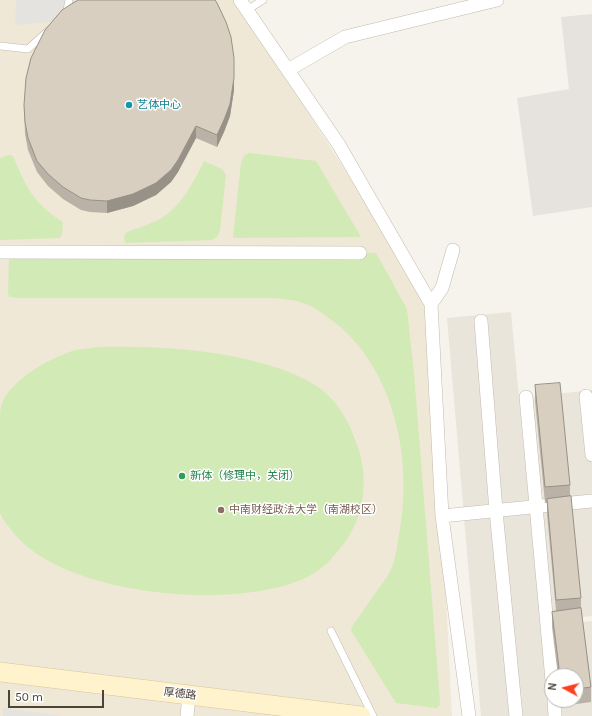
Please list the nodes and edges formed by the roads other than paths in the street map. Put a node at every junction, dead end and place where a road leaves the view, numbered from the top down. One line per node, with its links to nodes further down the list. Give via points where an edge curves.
1 (69, 0): 5 (lane, via 67,14 28,49)
2 (263, 0): 4 (lane)
3 (497, 0): 6 (street, via 345,37)
4 (243, 5): 6 (street)
5 (0, 46)
6 (288, 70): 10 (street, via 339,145)
7 (453, 250): 10 (street, via 442,288)
8 (0, 252): 9 (street)
9 (360, 253)
10 (431, 304): 18 (street)
11 (482, 321): 17 (street)
12 (586, 396): 14 (street)
13 (526, 397): 16 (street)
14 (592, 455)
15 (592, 502): 16 (street)
16 (536, 507): 17 (street); 20 (street)
17 (496, 511): 18 (street); 27 (street)
18 (442, 516): 26 (street)
19 (331, 631): 25 (lane)
20 (551, 668)
21 (0, 672): 22 (street, 厚德路)
22 (189, 695): 23 (street); 24 (street, 厚德路, via 260,707)
23 (187, 716)
24 (361, 716)
25 (373, 716)
26 (469, 716)
27 (516, 716)

